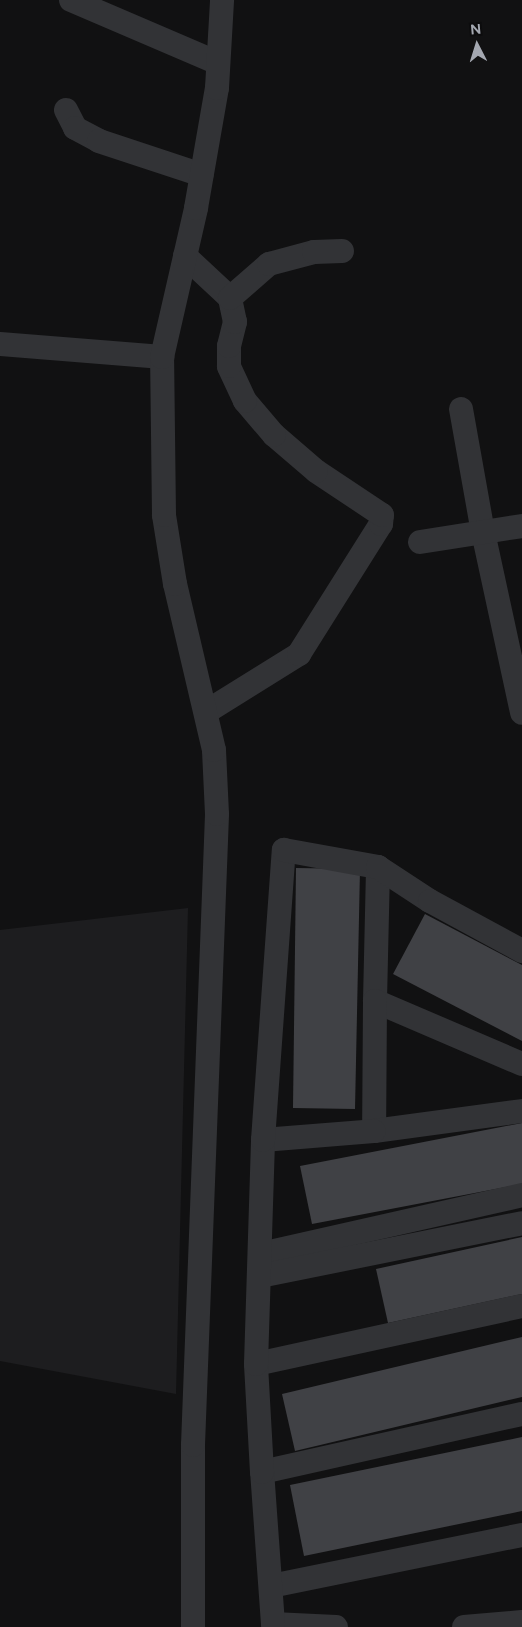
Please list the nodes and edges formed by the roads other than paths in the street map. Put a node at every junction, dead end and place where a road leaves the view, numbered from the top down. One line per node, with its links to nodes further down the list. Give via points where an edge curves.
1 (71, 0): 3 (street)
2 (222, 0): 3 (street)
3 (218, 63): 5 (street, via 218,88)
4 (66, 110): 5 (street, via 75,128 99,141)
5 (202, 174): 7 (street)
6 (342, 251): 8 (street, via 314,252 269,264)
7 (185, 256): 8 (street); 10 (street)
8 (230, 298): 15 (street, via 235,322 229,346 229,366 245,401 299,458 382,515 383,519 299,654)
9 (0, 344): 10 (street)
10 (162, 357): 15 (street, via 164,516 175,584)
11 (461, 409): 13 (street)
12 (522, 526): 13 (street)
13 (482, 532): 14 (street); 16 (street)
14 (420, 542)
15 (206, 712): 34 (street, via 214,750 217,814 193,1445)
16 (522, 712)
17 (378, 867): 18 (street, via 430,901); 19 (street); 23 (street, via 284,850)
18 (522, 951)
19 (375, 1001): 20 (street); 22 (street)
20 (522, 1064)
21 (522, 1111): 22 (street)
22 (374, 1131): 23 (street)
23 (263, 1140): 26 (street)
24 (522, 1195): 26 (street)
25 (522, 1223): 26 (street)
26 (260, 1265): 28 (street)
27 (522, 1306): 28 (street)
28 (256, 1364): 30 (street)
29 (522, 1414): 30 (street)
30 (262, 1472): 32 (street)
31 (522, 1535): 32 (street)
32 (271, 1586): 35 (street, via 273,1624)
33 (522, 1622): 36 (street)
34 (193, 1627)
35 (336, 1627)
36 (464, 1627)

